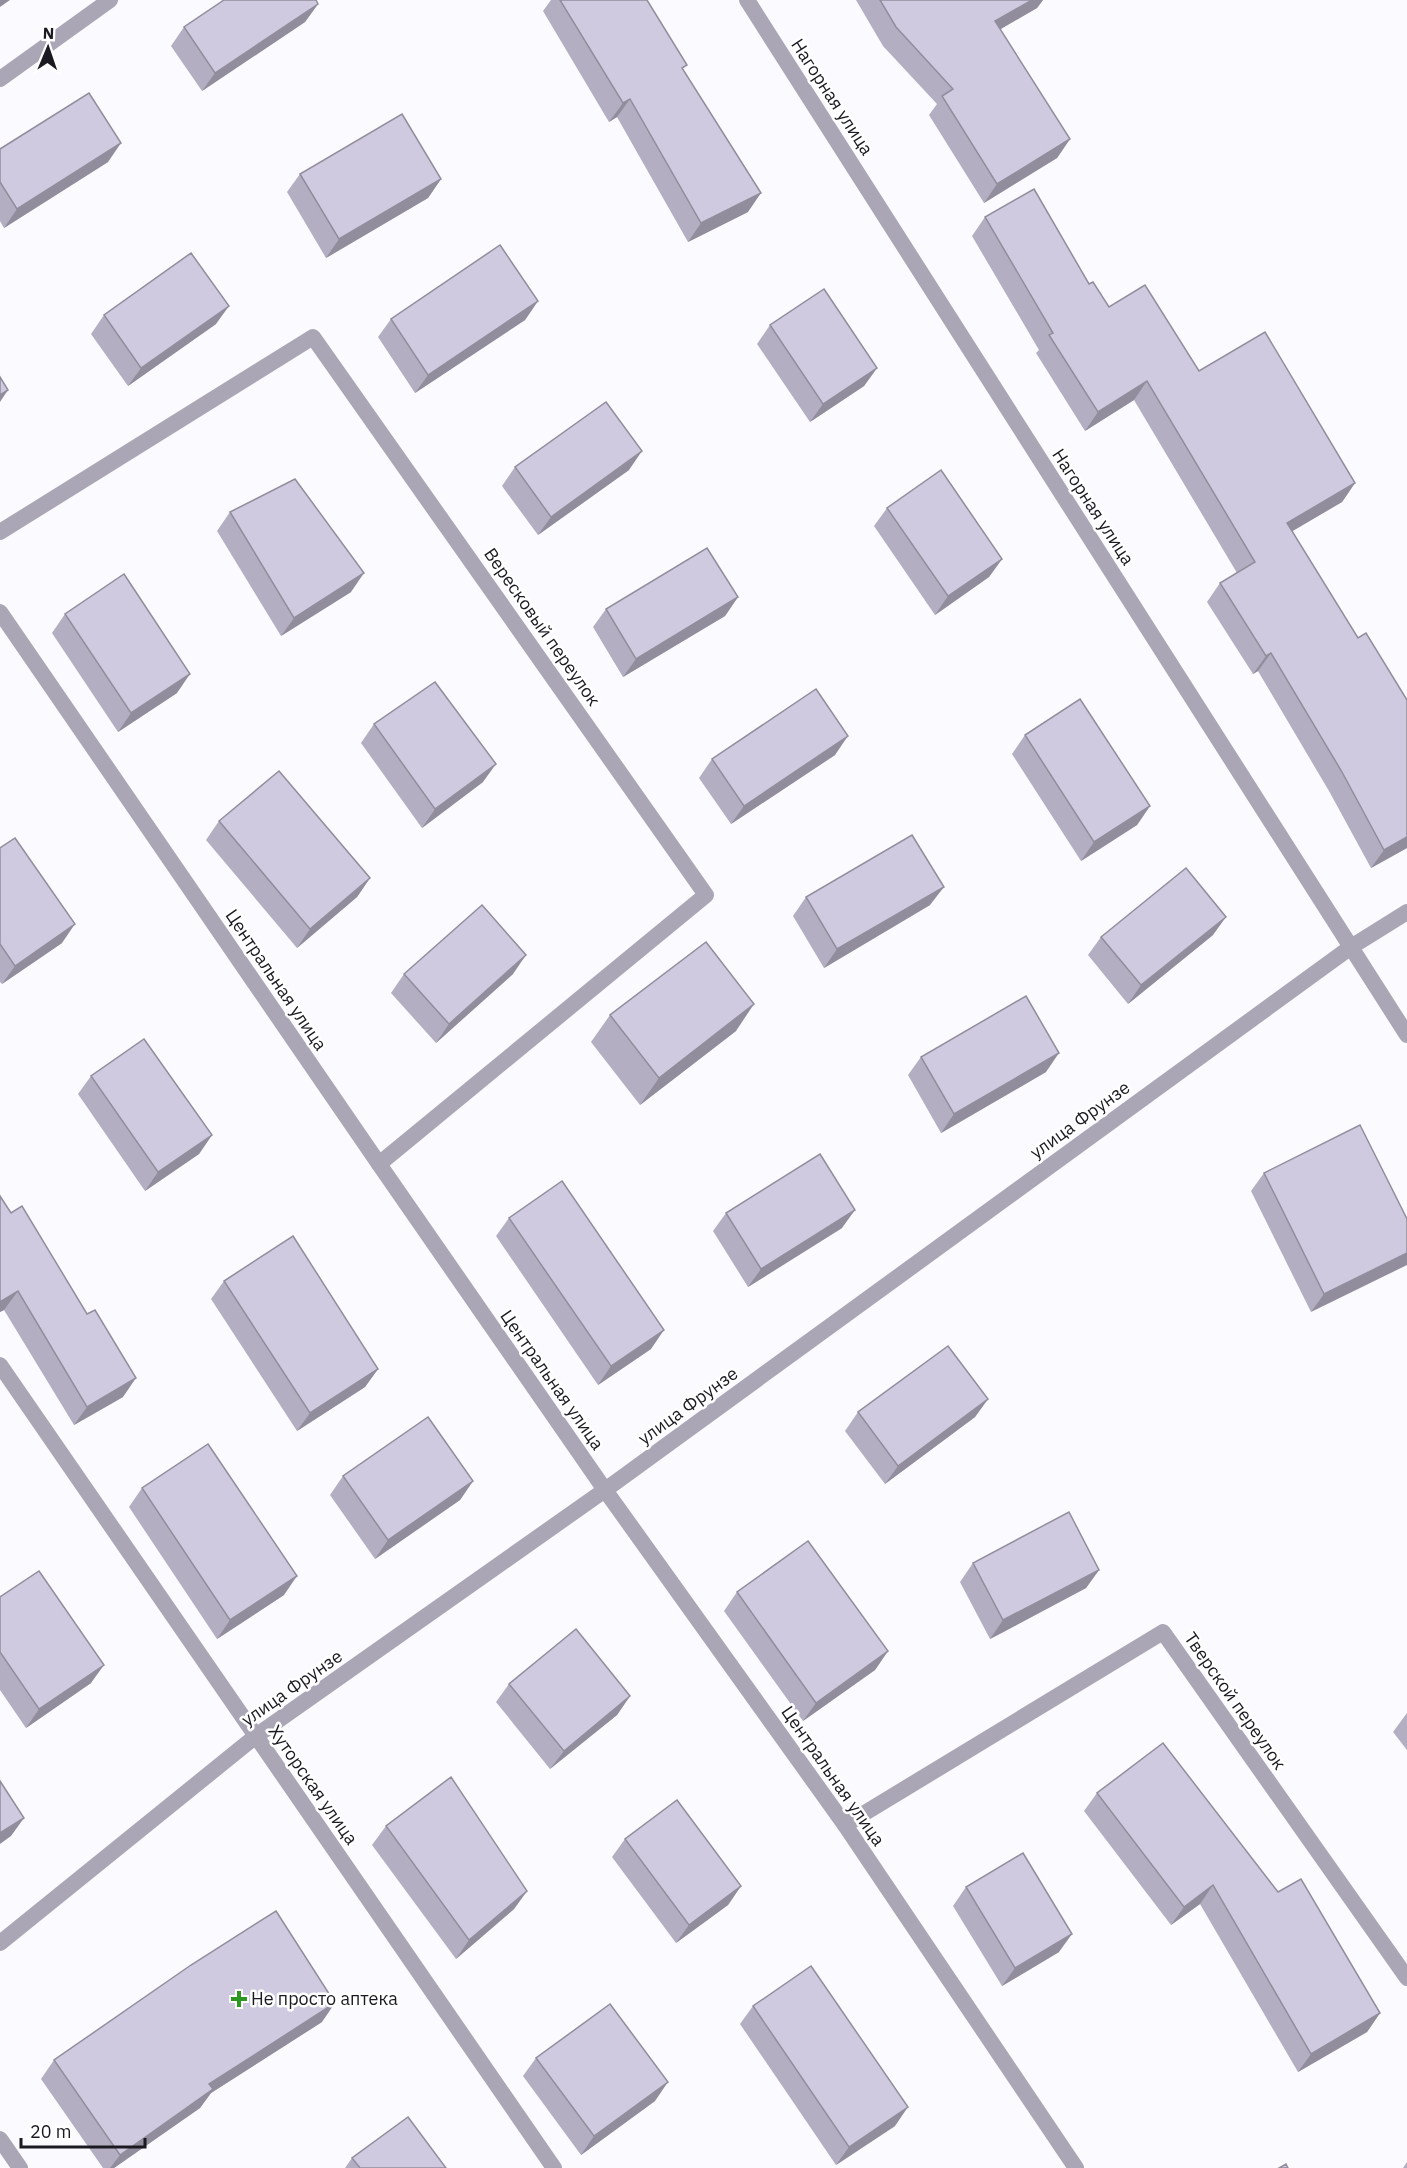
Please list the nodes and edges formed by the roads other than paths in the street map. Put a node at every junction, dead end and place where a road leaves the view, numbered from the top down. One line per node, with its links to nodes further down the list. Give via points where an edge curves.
1 (110, 0): 3 (street)
2 (747, 0): 7 (street, Нагорная улица)
3 (0, 79)
4 (0, 532): 9 (street, Вересковый переулок, via 314,337 706,896)
5 (0, 612): 9 (street, Центральная улица)
6 (1407, 912): 7 (street, улица Фрунзе)
7 (1351, 947): 8 (street, Нагорная улица); 11 (street, улица Фрунзе)
8 (1407, 1035)
9 (379, 1164): 11 (street, Центральная улица)
10 (0, 1365): 12 (street, Хуторская улица)
11 (605, 1490): 12 (street, улица Фрунзе); 13 (street, Центральная улица)
12 (256, 1736): 14 (street, улица Фрунзе); 18 (street, Хуторская улица)
13 (845, 1825): 15 (street, Тверской переулок, via 1163,1632); 19 (street, Центральная улица)
14 (0, 1943)
15 (1407, 1978)
16 (0, 2139): 17 (street)
17 (20, 2168)
18 (554, 2168)
19 (1076, 2168)

